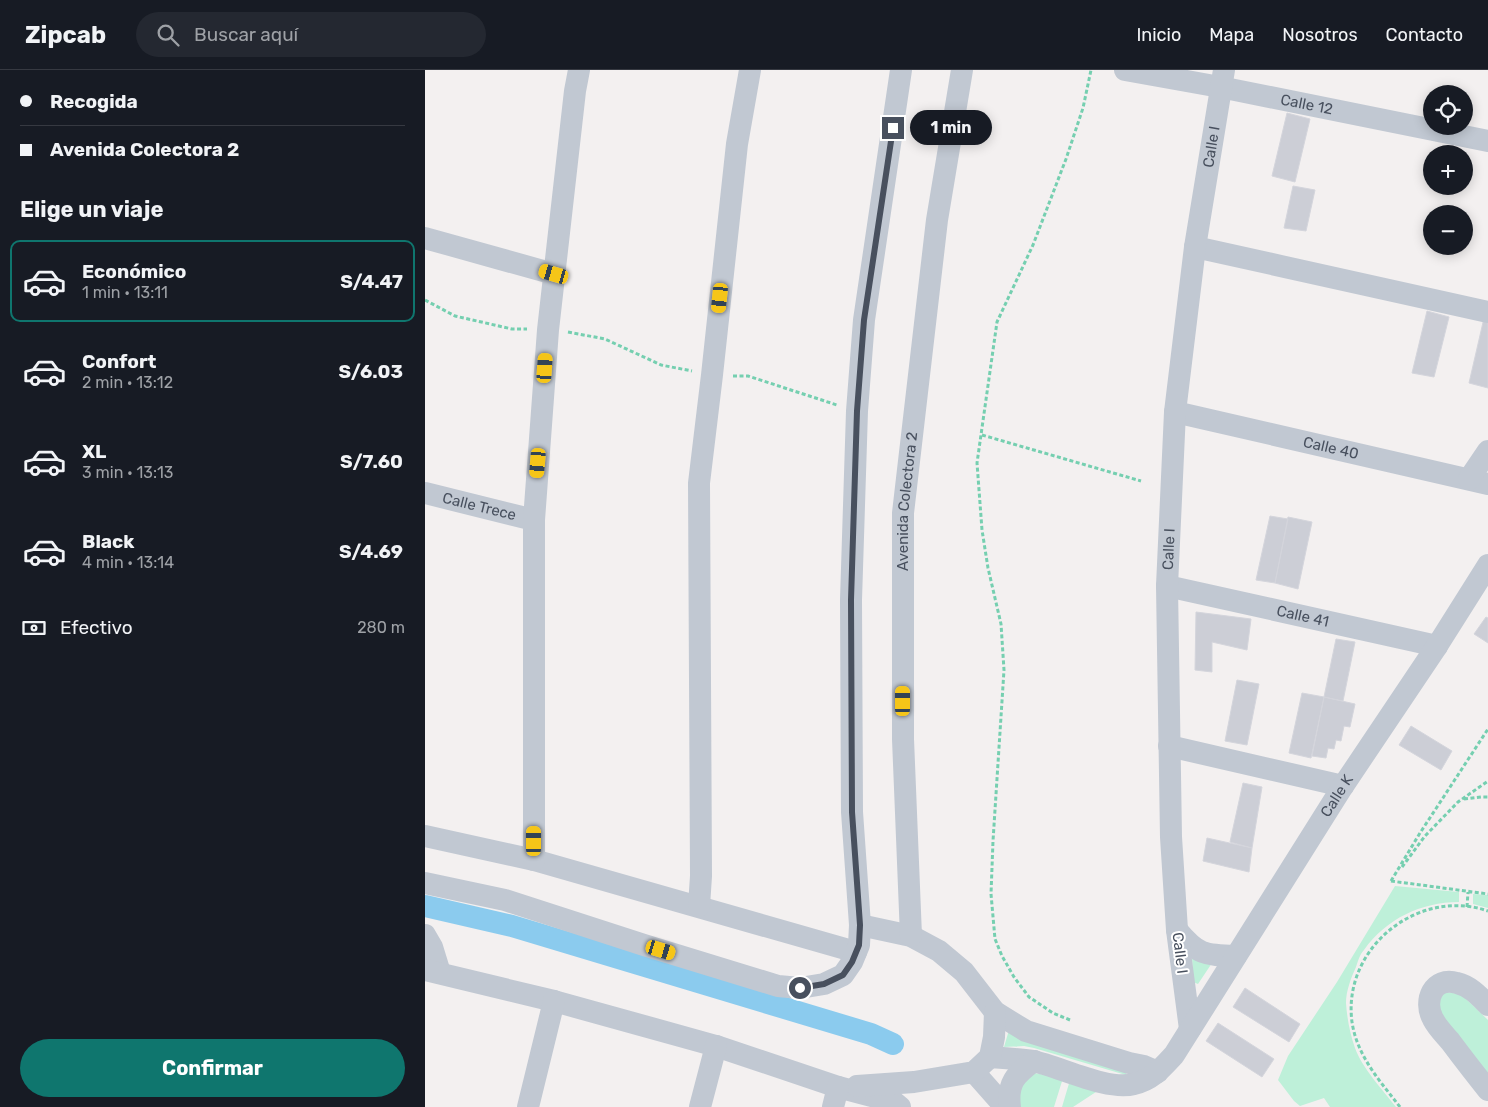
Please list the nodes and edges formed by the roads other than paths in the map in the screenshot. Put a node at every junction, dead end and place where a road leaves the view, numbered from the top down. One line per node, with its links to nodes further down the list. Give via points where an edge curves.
1 (579, 70): 10 (street)
2 (750, 70): 25 (street, via 737,144 699,483)
3 (901, 70): 26 (street, via 864,320 857,411 851,600 852,812)
4 (962, 70): 29 (street, Avenida Colectora 2, via 937,220 903,513 903,739)
5 (1125, 70): 6 (street, Calle 12)
6 (1222, 78): 7 (street, Calle 12); 9 (street, Calle I)
7 (1488, 141)
8 (425, 238): 10 (street)
9 (1195, 247): 11 (street); 12 (street, Calle I)
10 (554, 274): 16 (street)
11 (1488, 312)
12 (1175, 412): 14 (street, Calle 40); 18 (street, Calle I)
13 (1488, 451): 14 (street)
14 (1479, 481)
15 (425, 493): 16 (street, Calle Trece)
16 (534, 520): 23 (street)
17 (1488, 565): 19 (street, Calle K)
18 (1167, 586): 19 (street, Calle 41); 20 (street, Calle I)
19 (1437, 646): 21 (street, Calle K)
20 (1169, 746): 21 (street); 27 (street, Calle I)
21 (1343, 786): 31 (street, Calle K)
22 (425, 836): 23 (street)
23 (534, 860): 25 (street)
24 (425, 883): 30 (street, via 505,900 779,986 800,988 824,984 843,975)
25 (699, 906): 30 (street)
26 (860, 925): 29 (street); 30 (street)
27 (1177, 930): 31 (street, via 1197,951); 36 (street, Calle I)
28 (425, 935): 32 (street, via 431,947)
29 (911, 936): 35 (street, via 953,962)
30 (856, 952)
31 (1236, 956): 36 (street, Calle K)
32 (433, 972): 33 (street)
33 (554, 1001): 37 (street); 44 (street)
34 (1488, 1005): 42 (street, via 1474,991 1448,981 1438,985 1428,1001 1432,1019)
35 (995, 1012): 38 (street); 41 (street, via 1026,1031)
36 (1190, 1029): 41 (street, Calle K, via 1174,1055)
37 (717, 1046): 43 (street); 45 (street)
38 (990, 1057): 39 (street); 40 (street)
39 (1034, 1062): 41 (street, via 1126,1086 1145,1081); 48 (street, via 1017,1074 1013,1081 1009,1089)
40 (974, 1072): 43 (street); 47 (street)
41 (1158, 1072)
42 (1488, 1090)
43 (836, 1097): 46 (street, via 894,1102)
44 (528, 1107)
45 (700, 1107)
46 (900, 1107)
47 (1005, 1107)
48 (1010, 1107)

